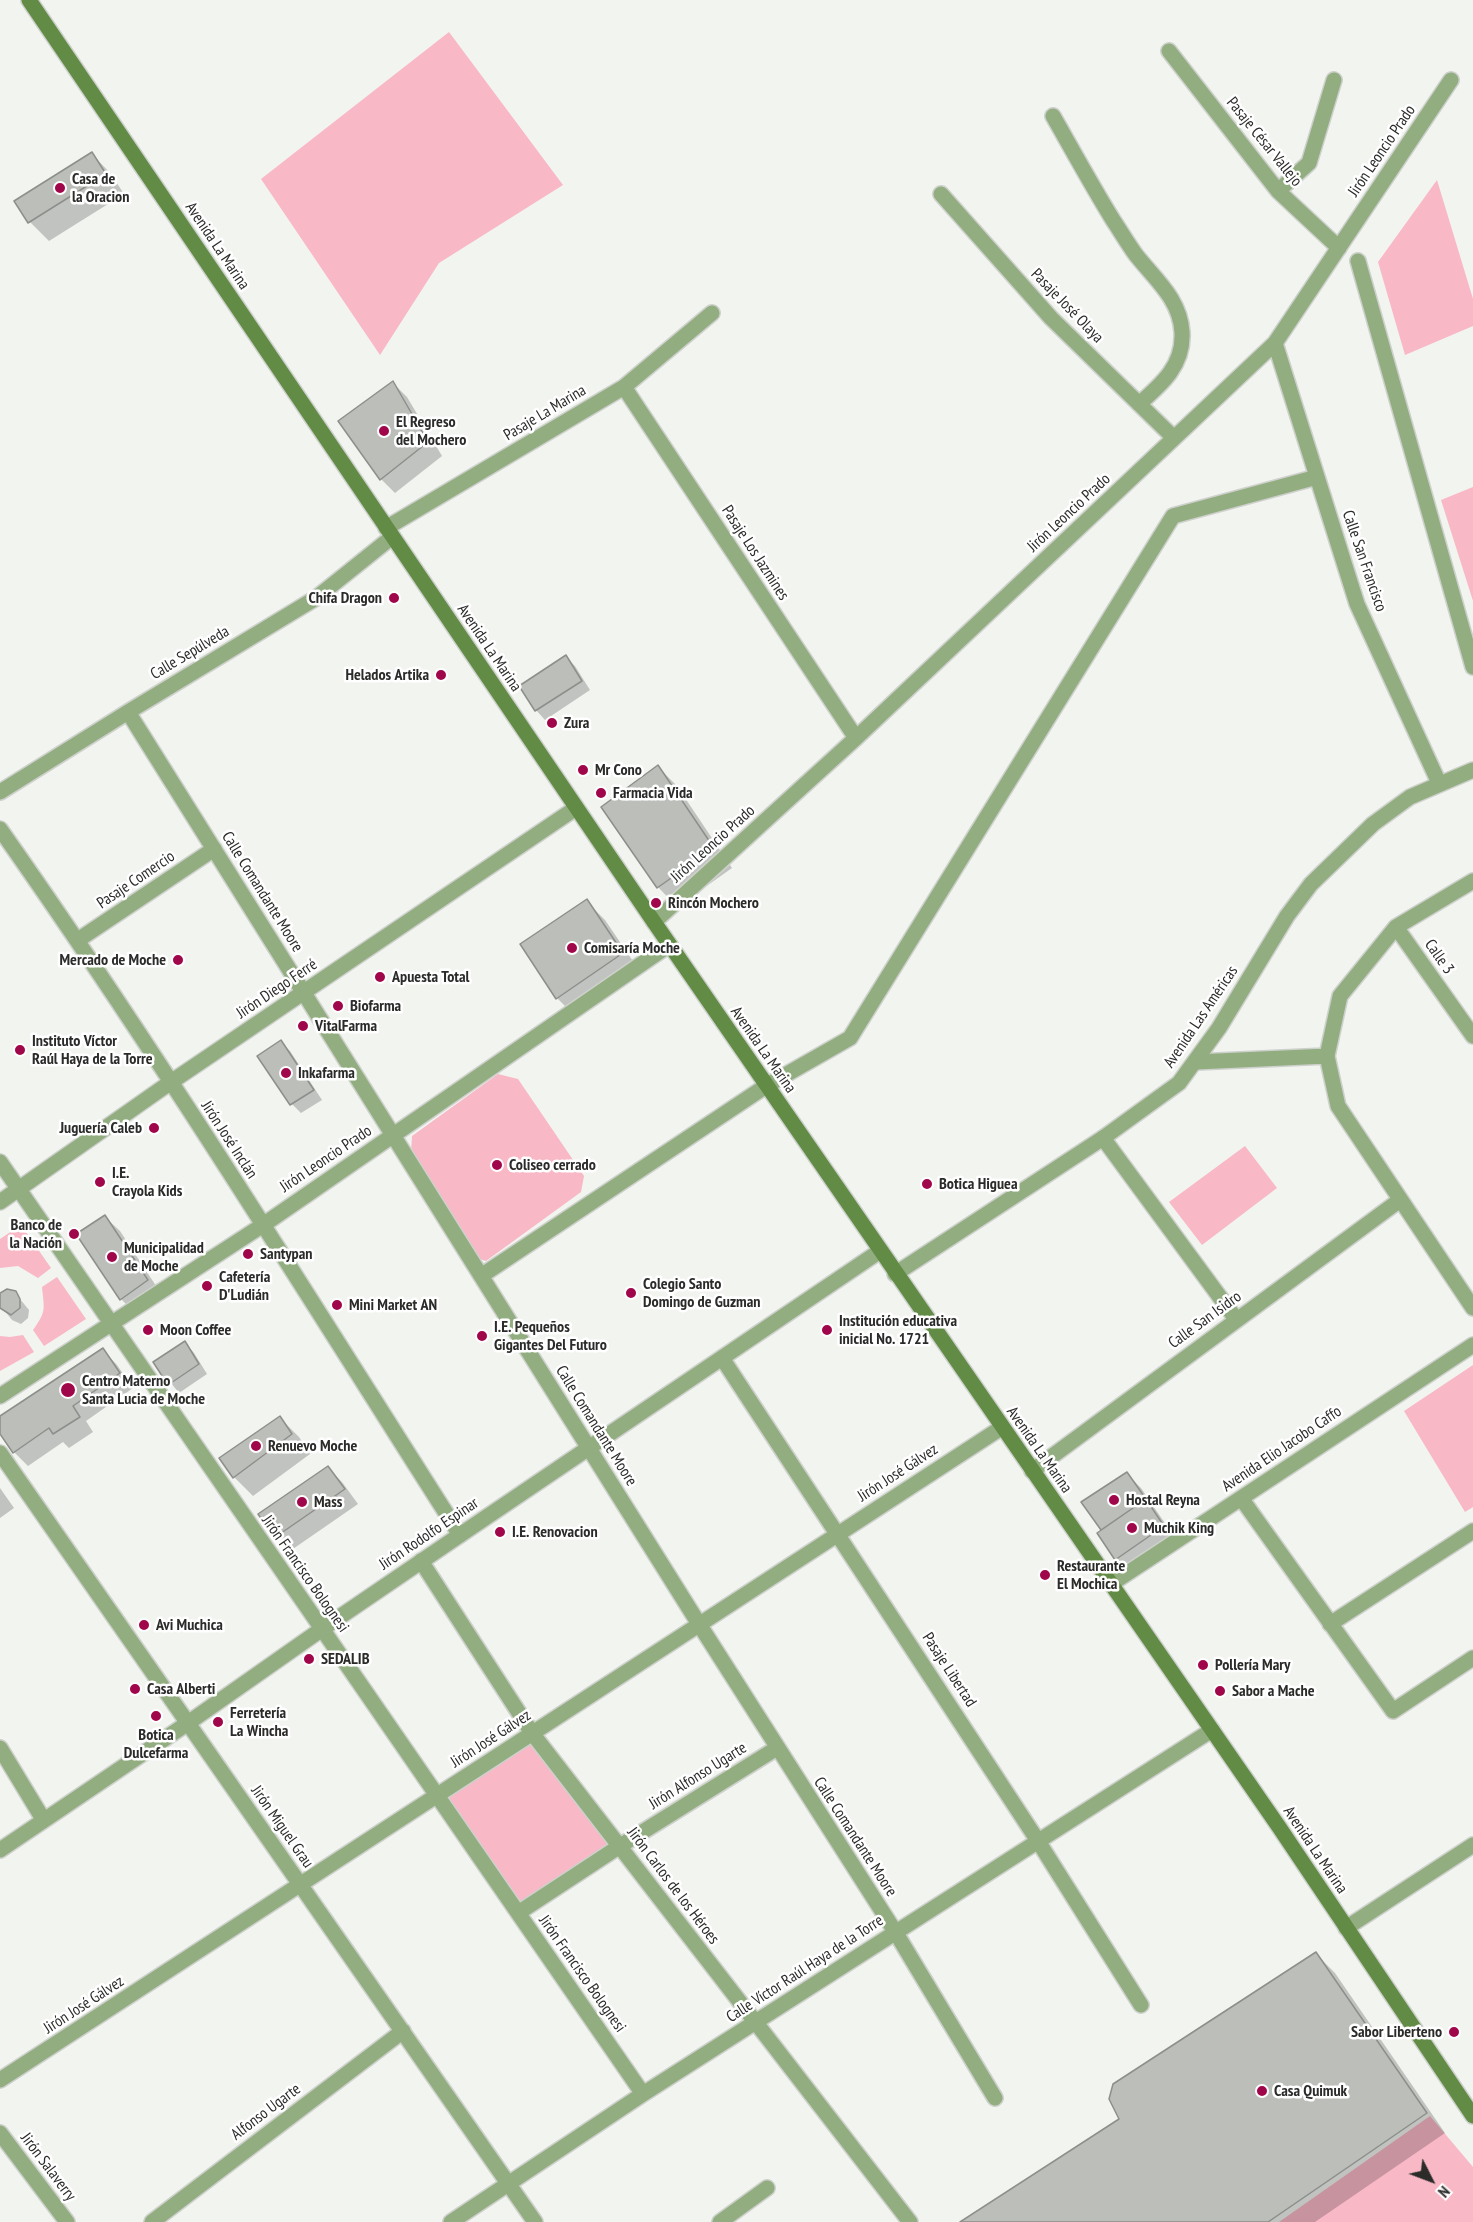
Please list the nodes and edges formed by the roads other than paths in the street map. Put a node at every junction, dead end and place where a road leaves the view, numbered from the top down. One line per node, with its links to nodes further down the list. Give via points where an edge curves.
1 (29, 0): 16 (main road, Avenida La Marina)
2 (1169, 51): 6 (street, Pasaje César Vallejo)
3 (1334, 80): 6 (street, via 1309,163)
4 (1451, 80): 8 (street, Jirón Leoncio Prado)
5 (1053, 116): 13 (street, via 1113,220 1166,289 1178,311 1182,343 1176,365)
6 (1278, 191): 8 (street, Pasaje César Vallejo)
7 (941, 194): 13 (street, Pasaje José Olaya, via 1051,318)
8 (1339, 248): 11 (street, Jirón Leoncio Prado)
9 (1358, 261): 17 (street)
10 (712, 313): 12 (street, Pasaje La Marina)
11 (1275, 343): 14 (street, Jirón Leoncio Prado); 15 (street, Calle San Francisco)
12 (624, 387): 16 (street, Pasaje La Marina); 19 (street, Pasaje Los Jazmines)
13 (1139, 404): 14 (street, Pasaje José Olaya)
14 (1174, 438): 19 (street, Jirón Leoncio Prado)
15 (1317, 477): 21 (street, Calle San Francisco, via 1357,603); 36 (street, via 1173,516 850,1038)
16 (389, 533): 18 (street, Calle Sepúlveda, via 316,598); 23 (main road, Avenida La Marina)
17 (1473, 667)
18 (128, 712): 22 (street, Calle Sepúlveda); 25 (street, Calle Comandante Moore)
19 (856, 738): 27 (street, Jirón Leoncio Prado)
20 (1473, 770): 21 (street, Avenida Las Américas)
21 (1439, 783): 34 (street, Avenida Las Américas, via 1410,797 1373,824 1311,884)
22 (0, 792)
23 (576, 808): 27 (main road, Avenida La Marina); 31 (street, Jirón Diego Ferré)
24 (0, 829): 29 (street, Jirón José Inclán)
25 (214, 849): 29 (street, Pasaje Comercio); 31 (street, Calle Comandante Moore)
26 (1473, 881): 28 (street)
27 (654, 922): 30 (main road, Avenida La Marina)
28 (1396, 927): 32 (street, Calle 3); 33 (street, via 1340,996)
29 (78, 940): 35 (street, Jirón José Inclán)
30 (669, 945): 36 (main road, Avenida La Marina); 37 (street, Jirón Leoncio Prado)
31 (304, 992): 35 (street, Jirón Diego Ferré); 37 (street, Calle Comandante Moore)
32 (1473, 1036)
33 (1327, 1056): 34 (street); 41 (street, via 1338,1106)
34 (1196, 1062): 38 (street, Avenida Las Américas, via 1179,1083)
35 (171, 1082): 40 (street, Jirón Diego Ferré); 43 (street, Jirón José Inclán)
36 (766, 1086): 44 (main road, Avenida La Marina); 46 (street)
37 (393, 1135): 43 (street, Jirón Leoncio Prado); 46 (street, Calle Comandante Moore)
38 (1103, 1138): 45 (street, Avenida Las Américas); 48 (street)
39 (0, 1162): 40 (street, Jirón Francisco Bolognesi)
40 (18, 1189): 42 (street, Jirón Diego Ferré); 49 (street, Jirón Francisco Bolognesi)
41 (1400, 1200): 47 (street); 48 (street, Calle San Isidro)
42 (0, 1202)
43 (263, 1225): 49 (street, Jirón Leoncio Prado); 60 (street, Jirón José Inclán)
44 (879, 1251): 45 (main road, Avenida La Marina); 51 (street, Jirón Rodolfo Espinar)
45 (895, 1274): 53 (main road, Avenida La Marina)
46 (481, 1276): 54 (street, Calle Comandante Moore)
47 (1473, 1308)
48 (1236, 1319): 56 (street, Calle San Isidro)
49 (110, 1324): 52 (street, Jirón Leoncio Prado); 65 (street, Jirón Francisco Bolognesi)
50 (1473, 1344): 57 (street, Avenida Elio Jacobo Caffo)
51 (722, 1358): 54 (street, Jirón Rodolfo Espinar); 59 (street, Pasaje Libertad)
52 (0, 1396)
53 (1001, 1428): 56 (main road, Avenida La Marina); 59 (street, Jirón José Gálvez)
54 (588, 1448): 60 (street, Jirón Rodolfo Espinar); 63 (street, Calle Comandante Moore)
55 (0, 1453): 67 (street, Jirón Miguel Grau)
56 (1032, 1471): 62 (main road, Avenida La Marina)
57 (1241, 1498): 62 (street, Avenida Elio Jacobo Caffo); 64 (street)
58 (1473, 1531): 64 (street)
59 (838, 1533): 63 (street, Jirón José Gálvez); 74 (street, Pasaje Libertad)
60 (459, 1535): 61 (street, Jirón Rodolfo Espinar)
61 (421, 1561): 65 (street, Jirón Rodolfo Espinar); 69 (street, Jirón Carlos de los Héroes)
62 (1110, 1584): 68 (main road, Avenida La Marina)
63 (699, 1624): 69 (street, Jirón José Gálvez); 71 (street, Calle Comandante Moore)
64 (1330, 1624): 66 (street, via 1393,1711)
65 (322, 1629): 67 (street, Jirón Rodolfo Espinar); 72 (street, Jirón Francisco Bolognesi)
66 (1473, 1658)
67 (188, 1724): 73 (street, Jirón Rodolfo Espinar); 78 (street, Jirón Miguel Grau)
68 (1212, 1730): 74 (street, Calle Víctor Raúl Haya de la Torre); 80 (main road, Avenida La Marina)
69 (532, 1733): 72 (street, Jirón José Gálvez); 76 (street, Jirón Carlos de los Héroes)
70 (0, 1748): 73 (street)
71 (777, 1748): 76 (street, Jirón Alfonso Ugarte); 81 (street, Calle Comandante Moore)
72 (437, 1796): 78 (street, Jirón José Gálvez); 79 (street, Jirón Francisco Bolognesi)
73 (43, 1819): 77 (street, Jirón Rodolfo Espinar)
74 (1038, 1841): 81 (street, Calle Víctor Raúl Haya de la Torre); 82 (street, Pasaje Libertad)
75 (1473, 1845): 80 (street)
76 (620, 1846): 79 (street, Jirón Alfonso Ugarte); 83 (street, Jirón Carlos de los Héroes)
77 (0, 1850)
78 (301, 1885): 84 (street, Jirón Miguel Grau); 85 (street, Jirón José Gálvez)
79 (518, 1914): 86 (street, Jirón Francisco Bolognesi)
80 (1347, 1928): 88 (main road, Avenida La Marina)
81 (896, 1933): 83 (street, Calle Víctor Raúl Haya de la Torre); 87 (street, Calle Comandante Moore)
82 (1141, 2004)
83 (755, 2023): 86 (street, Calle Víctor Raúl Haya de la Torre); 97 (street, Jirón Carlos de los Héroes)
84 (403, 2031): 90 (street, Jirón Miguel Grau); 93 (street, Alfonso Ugarte)
85 (0, 2080)
86 (643, 2094): 90 (street, Calle Víctor Raúl Haya de la Torre)
87 (995, 2098)
88 (1473, 2116)
89 (0, 2133): 92 (street, Jirón Salaverry)
90 (507, 2183): 94 (street, Calle Víctor Raúl Haya de la Torre); 95 (street, Jirón Miguel Grau)
91 (767, 2188): 96 (street)
92 (67, 2222)
93 (152, 2222)
94 (451, 2222)
95 (535, 2222)
96 (720, 2222)
97 (910, 2222)

